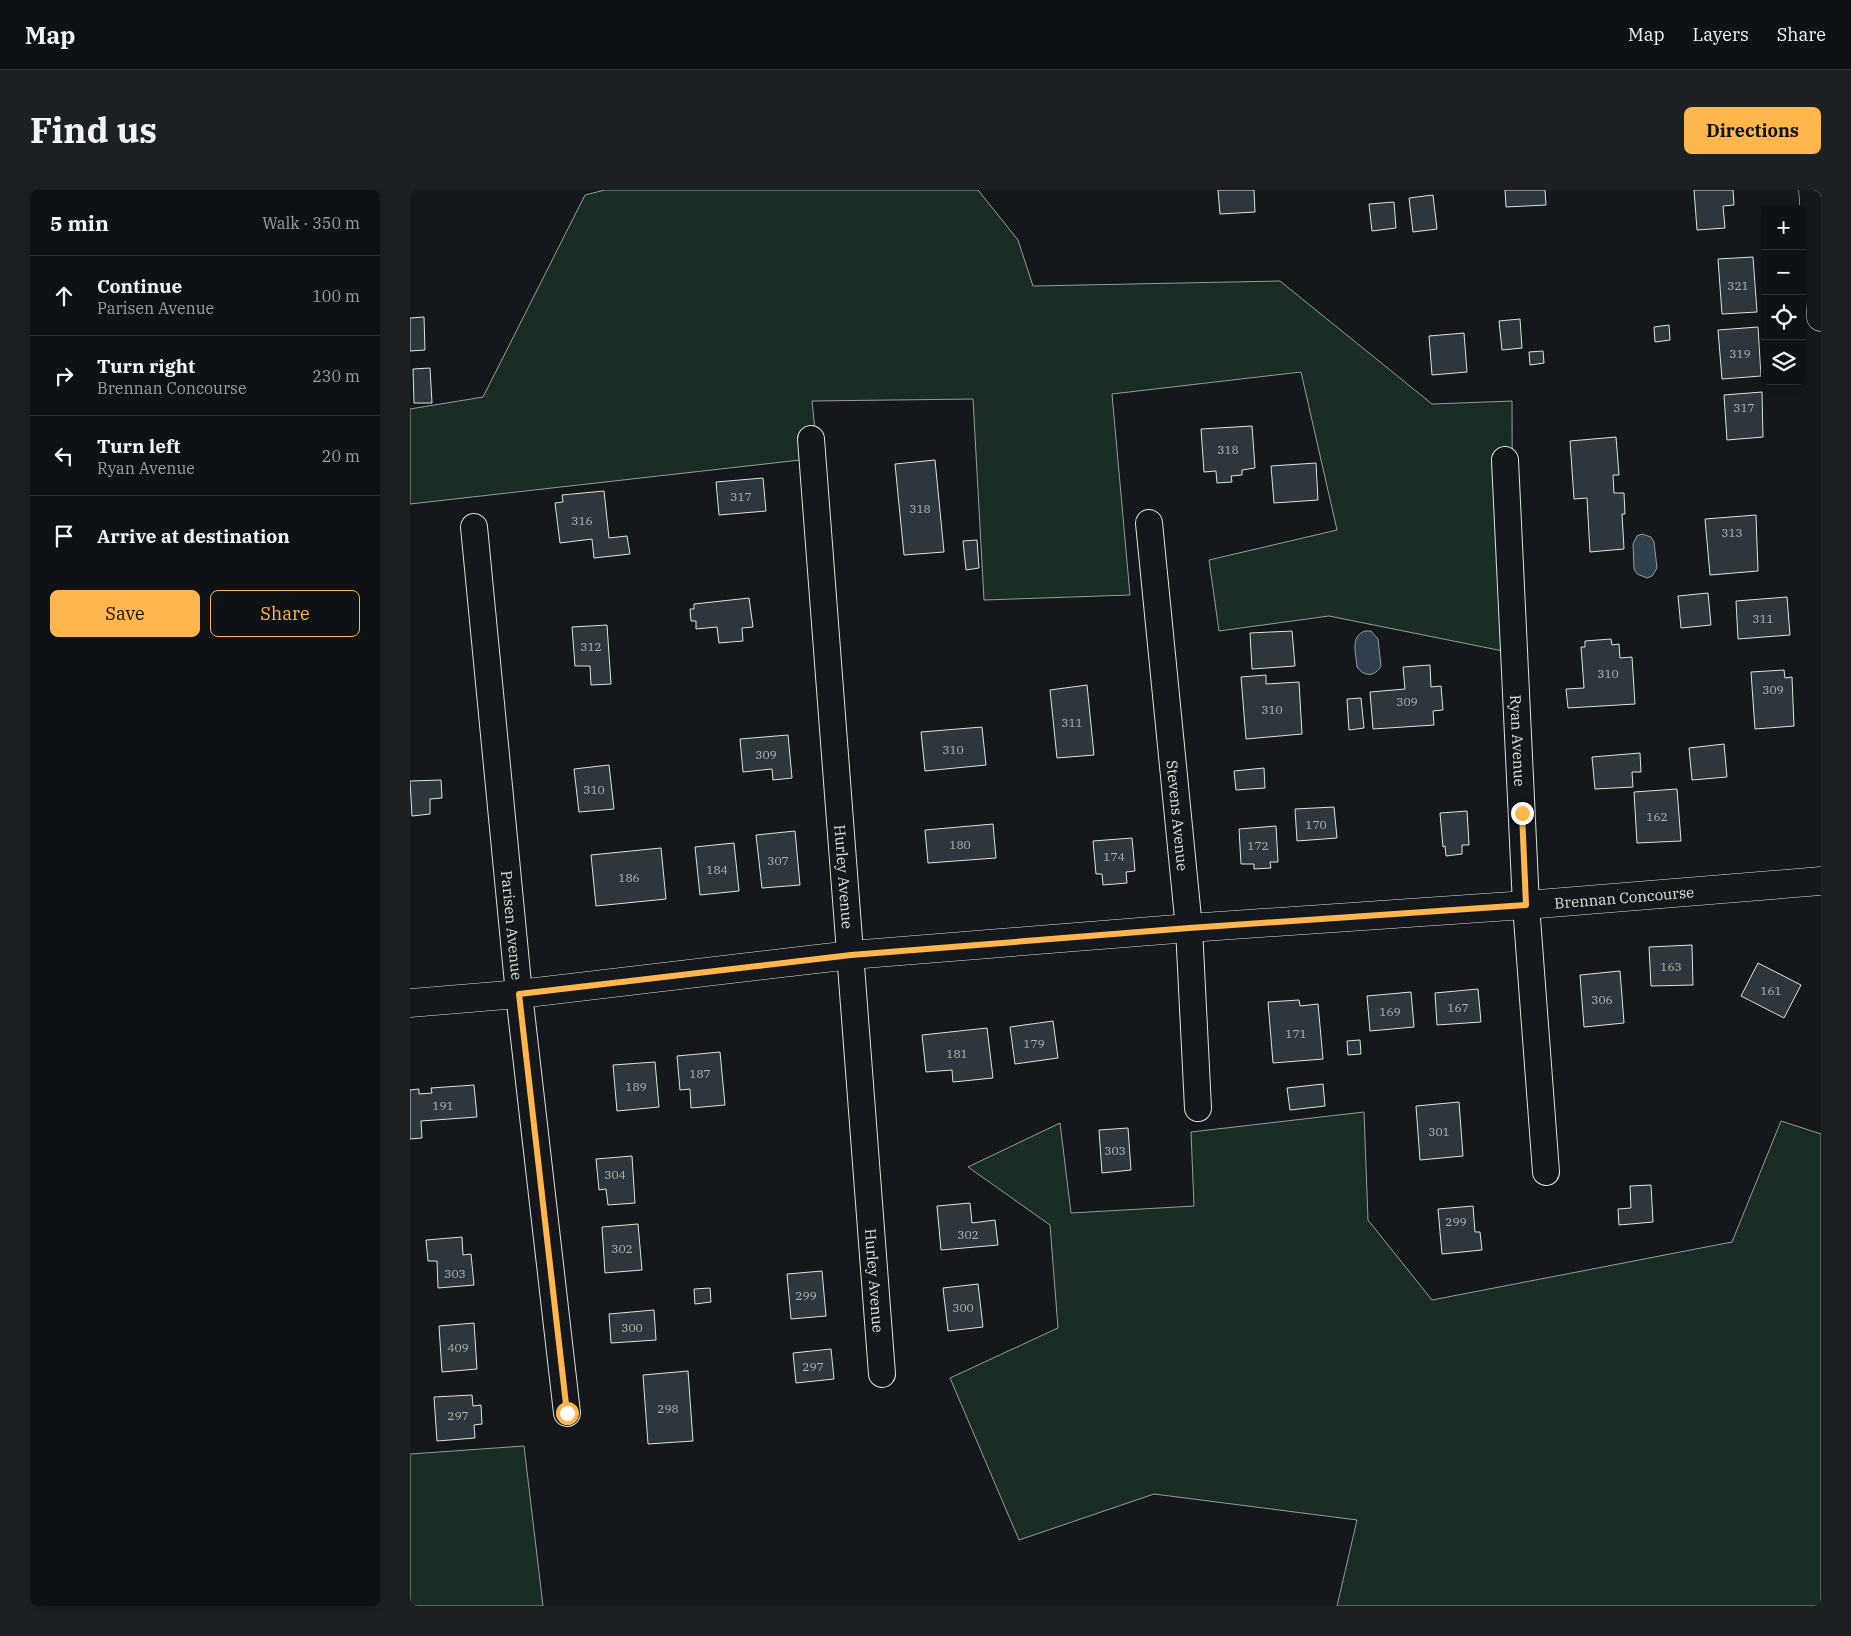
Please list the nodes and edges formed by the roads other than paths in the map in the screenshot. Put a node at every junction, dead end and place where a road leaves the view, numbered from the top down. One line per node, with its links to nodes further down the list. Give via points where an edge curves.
1 (1813, 190): 2 (main road)
2 (1821, 317)
3 (811, 439): 10 (street, Hurley Avenue)
4 (1505, 460): 8 (street, Ryan Avenue)
5 (1149, 523): 9 (street, Stevens Avenue)
6 (474, 527): 11 (street, Parisen Avenue)
7 (1821, 881): 8 (main road, Brennan Concourse)
8 (1526, 905): 9 (main road, Brennan Concourse); 14 (street, Ryan Avenue)
9 (1189, 928): 10 (main road, Brennan Concourse); 13 (street, Stevens Avenue)
10 (851, 955): 11 (main road, Brennan Concourse); 15 (street, Hurley Avenue)
11 (519, 994): 12 (main road, Brennan Concourse); 16 (street, Parisen Avenue)
12 (410, 1003)
13 (1198, 1108)
14 (1546, 1172)
15 (882, 1374)
16 (567, 1413)

